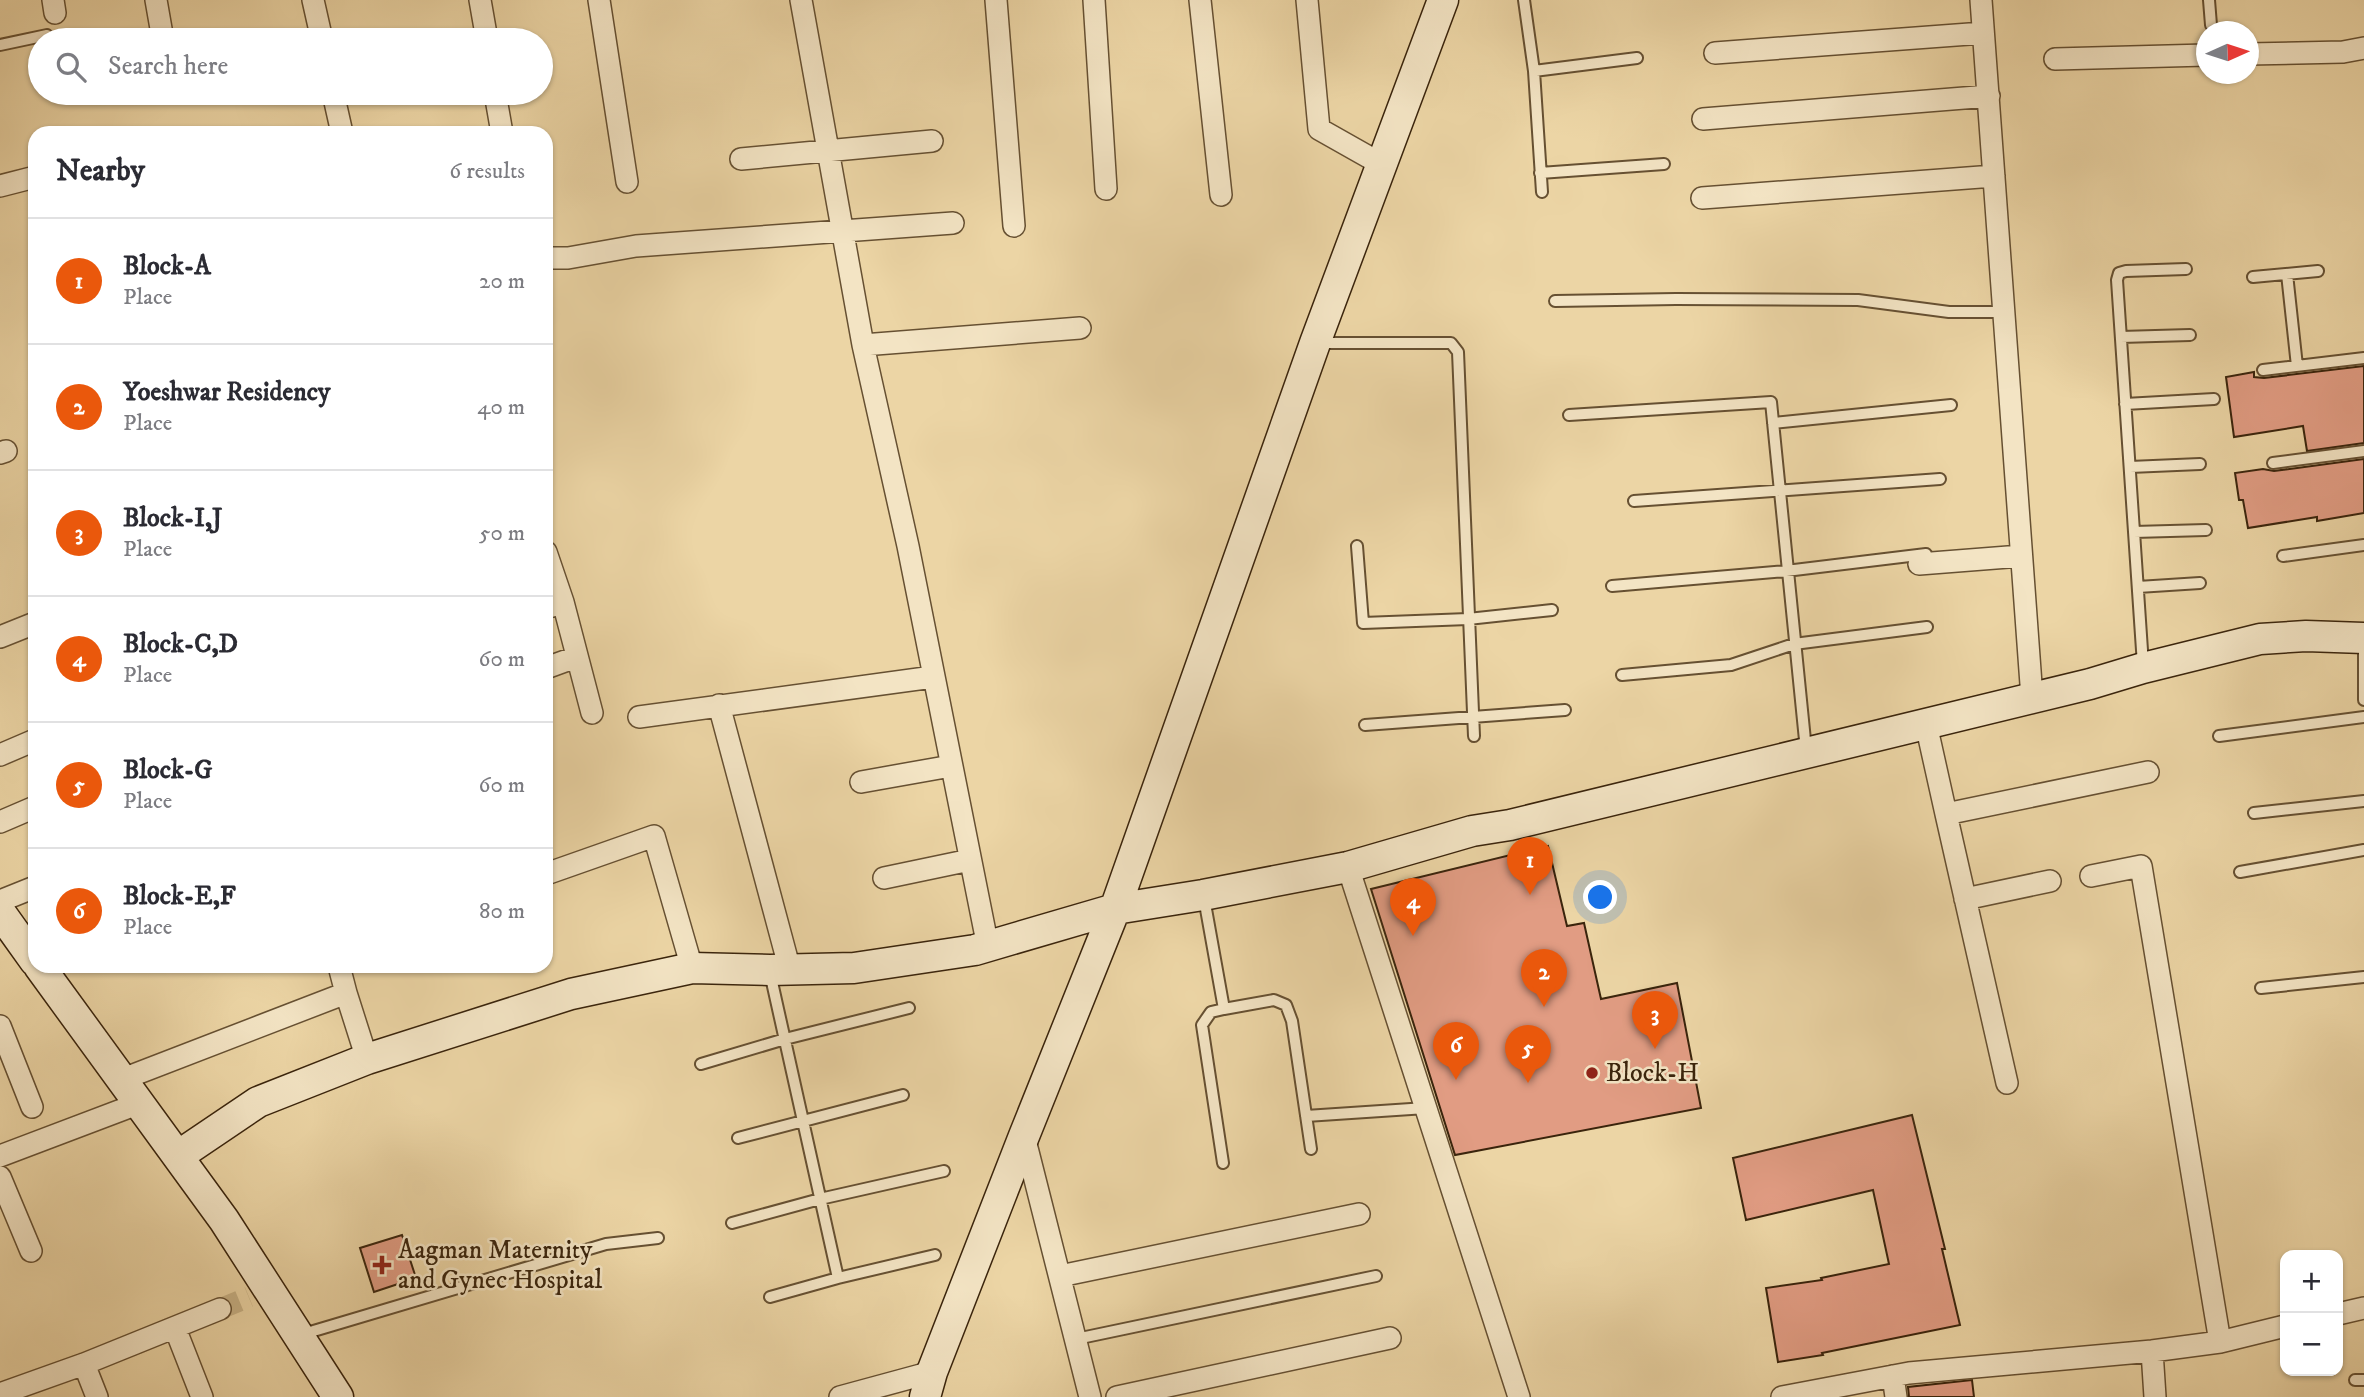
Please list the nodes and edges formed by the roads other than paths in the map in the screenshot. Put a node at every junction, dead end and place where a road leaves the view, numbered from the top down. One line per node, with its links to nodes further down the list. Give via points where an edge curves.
1 (156, 0): 15 (street)
2 (313, 0): 16 (street)
3 (480, 0): 17 (street)
4 (599, 0): 42 (street)
5 (801, 0): 35 (street)
6 (996, 0): 49 (street)
7 (1094, 0): 44 (street)
8 (1200, 0): 46 (street)
9 (1307, 0): 37 (street, via 1319,129)
10 (1443, 0): 37 (street)
11 (1524, 0): 27 (lane)
12 (1980, 0): 18 (street)
13 (2209, 0): 14 (lane)
14 (2211, 21)
15 (161, 28)
16 (319, 28)
17 (485, 28)
18 (1983, 33): 22 (street); 28 (street)
19 (28, 39): 20 (lane)
20 (0, 45)
21 (2364, 48): 23 (street)
22 (1715, 53)
23 (2259, 54)
24 (2196, 55): 26 (street)
25 (1637, 58): 27 (lane)
26 (2055, 59)
27 (1534, 71): 39 (lane)
28 (1989, 96): 31 (street); 40 (street)
29 (336, 105): 32 (street)
30 (497, 105): 33 (street)
31 (1703, 119)
32 (340, 126)
33 (501, 126)
34 (932, 141): 35 (street)
35 (829, 151): 36 (street); 50 (street)
36 (741, 159)
37 (1381, 164): 61 (street)
38 (1664, 164): 39 (lane)
39 (1540, 173): 45 (lane)
40 (1994, 176): 47 (street); 57 (street)
41 (28, 179): 43 (street)
42 (627, 182)
43 (0, 186)
44 (1106, 189)
45 (1542, 192)
46 (1221, 195)
47 (1702, 198)
48 (953, 223): 50 (street)
49 (1014, 226)
50 (844, 232): 51 (street, via 636,246); 62 (street)
51 (553, 258)
52 (2186, 269): 60 (lane, via 2119,273)
53 (2318, 271): 54 (lane)
54 (2287, 274): 55 (lane); 64 (lane)
55 (2253, 277)
56 (1555, 301): 57 (lane, via 1858,300 1949,312)
57 (2003, 312): 82 (street)
58 (1080, 328): 62 (street)
59 (2190, 335): 60 (lane)
60 (2121, 337): 67 (lane)
61 (1315, 343): 91 (lane, via 1451,343 1458,352); 137 (street)
62 (863, 345): 101 (street)
63 (2364, 358): 64 (lane)
64 (2297, 366): 65 (lane)
65 (2263, 370)
66 (2214, 399): 67 (lane)
67 (2125, 404): 74 (lane)
68 (1951, 405): 70 (lane)
69 (1569, 415): 70 (lane, via 1771,402)
70 (1773, 423): 76 (lane)
71 (2364, 451): 72 (lane)
72 (2273, 463)
73 (2200, 464): 74 (lane)
74 (2130, 467): 79 (lane)
75 (1940, 479): 76 (lane)
76 (1780, 490): 77 (lane); 85 (lane)
77 (1634, 501)
78 (2206, 530): 79 (lane)
79 (2134, 532): 88 (lane)
80 (2364, 545): 83 (lane)
81 (1357, 546): 91 (lane, via 1363,623)
82 (2021, 556): 84 (street); 102 (street)
83 (2283, 556)
84 (1926, 559): 85 (lane)
85 (1786, 571): 87 (lane); 96 (lane)
86 (2200, 583): 88 (lane)
87 (1612, 586)
88 (2138, 587): 99 (lane)
89 (554, 605): 97 (street)
90 (1552, 610): 91 (lane)
91 (1468, 619): 108 (lane)
92 (28, 626): 94 (street)
93 (1927, 627): 96 (lane)
94 (0, 637)
95 (2364, 638): 99 (street, via 2260,639); 103 (lane)
96 (1794, 644): 100 (lane, via 1731,665); 115 (lane)
97 (576, 657): 98 (street); 106 (street)
98 (553, 665)
99 (2143, 668): 102 (street)
100 (1622, 675)
101 (933, 677): 104 (street); 117 (street)
102 (2032, 698): 110 (street)
103 (2364, 700)
104 (719, 705): 107 (street); 142 (street)
105 (1565, 710): 108 (lane)
106 (592, 713)
107 (639, 717)
108 (1473, 717): 111 (lane); 112 (lane)
109 (2364, 717): 113 (lane)
110 (1926, 724): 115 (street); 123 (street)
111 (1364, 725)
112 (1474, 736)
113 (2219, 736)
114 (28, 743): 116 (street)
115 (1806, 753): 127 (street, via 1472,831)
116 (0, 754)
117 (951, 766): 119 (street); 126 (street)
118 (2148, 772): 123 (street)
119 (861, 782)
120 (2364, 801): 122 (lane)
121 (28, 810): 124 (street)
122 (2254, 813)
123 (1946, 814): 135 (street)
124 (0, 822)
125 (2364, 850): 129 (lane)
126 (970, 860): 131 (street); 139 (street)
127 (1348, 867): 134 (street); 159 (street)
128 (553, 872): 141 (street, via 654,836)
129 (2240, 872)
130 (2091, 876): 188 (street, via 2141,866)
131 (884, 878)
132 (2050, 881): 135 (street)
133 (28, 890): 136 (street)
134 (1203, 895): 137 (street); 149 (lane)
135 (1965, 900): 155 (street)
136 (0, 901)
137 (1115, 909): 139 (street); 162 (street)
138 (0, 912): 140 (street)
139 (988, 947): 142 (street, via 854,968)
140 (28, 951)
141 (692, 968): 142 (street); 152 (street, via 571,994)
142 (780, 970): 151 (lane)
143 (44, 973): 154 (street)
144 (341, 973): 147 (street)
145 (2364, 977): 146 (lane)
146 (2261, 988)
147 (346, 993): 152 (street); 154 (street)
148 (909, 1008): 151 (lane)
149 (1224, 1009): 160 (lane, via 1274,1000 1286,1005 1293,1021); 167 (lane, via 1211,1012 1202,1026)
150 (0, 1026): 158 (street)
151 (785, 1040): 153 (lane); 161 (lane)
152 (367, 1059): 166 (street, via 258,1102)
153 (701, 1064)
154 (123, 1079): 157 (street)
155 (2007, 1083)
156 (903, 1095): 161 (lane)
157 (140, 1103): 165 (street); 166 (street)
158 (32, 1107)
159 (1426, 1108): 160 (lane); 200 (street)
160 (1306, 1116): 164 (lane)
161 (804, 1120): 163 (lane); 170 (lane)
162 (1024, 1136): 176 (street); 191 (street)
163 (738, 1138)
164 (1311, 1149)
165 (0, 1156)
166 (178, 1156): 185 (street, via 259,1293)
167 (1223, 1163)
168 (944, 1171): 170 (lane)
169 (0, 1177): 174 (street)
170 (820, 1199): 172 (lane); 178 (lane)
171 (1359, 1214): 176 (street)
172 (732, 1223)
173 (658, 1238): 185 (lane, via 606,1244)
174 (32, 1251)
175 (935, 1255): 178 (lane)
176 (1060, 1276): 187 (street)
177 (1376, 1276): 187 (lane)
178 (838, 1278): 179 (lane)
179 (770, 1297)
180 (2364, 1308): 182 (street)
181 (220, 1309): 184 (street)
182 (2342, 1313)
183 (2280, 1327): 188 (street)
184 (175, 1328): 190 (street); 195 (street)
185 (299, 1335): 196 (street)
186 (1390, 1338): 199 (street)
187 (1076, 1339): 198 (street)
188 (2220, 1342): 189 (street)
189 (2152, 1352): 192 (street); 202 (street)
190 (84, 1364): 193 (street); 194 (street)
191 (929, 1385): 197 (street)
192 (1894, 1387): 201 (street)
193 (0, 1394)
194 (97, 1397)
195 (202, 1397)
196 (338, 1397)
197 (840, 1397)
198 (1090, 1397)
199 (1117, 1397)
200 (1519, 1397)
201 (1782, 1397)
202 (2155, 1397)

